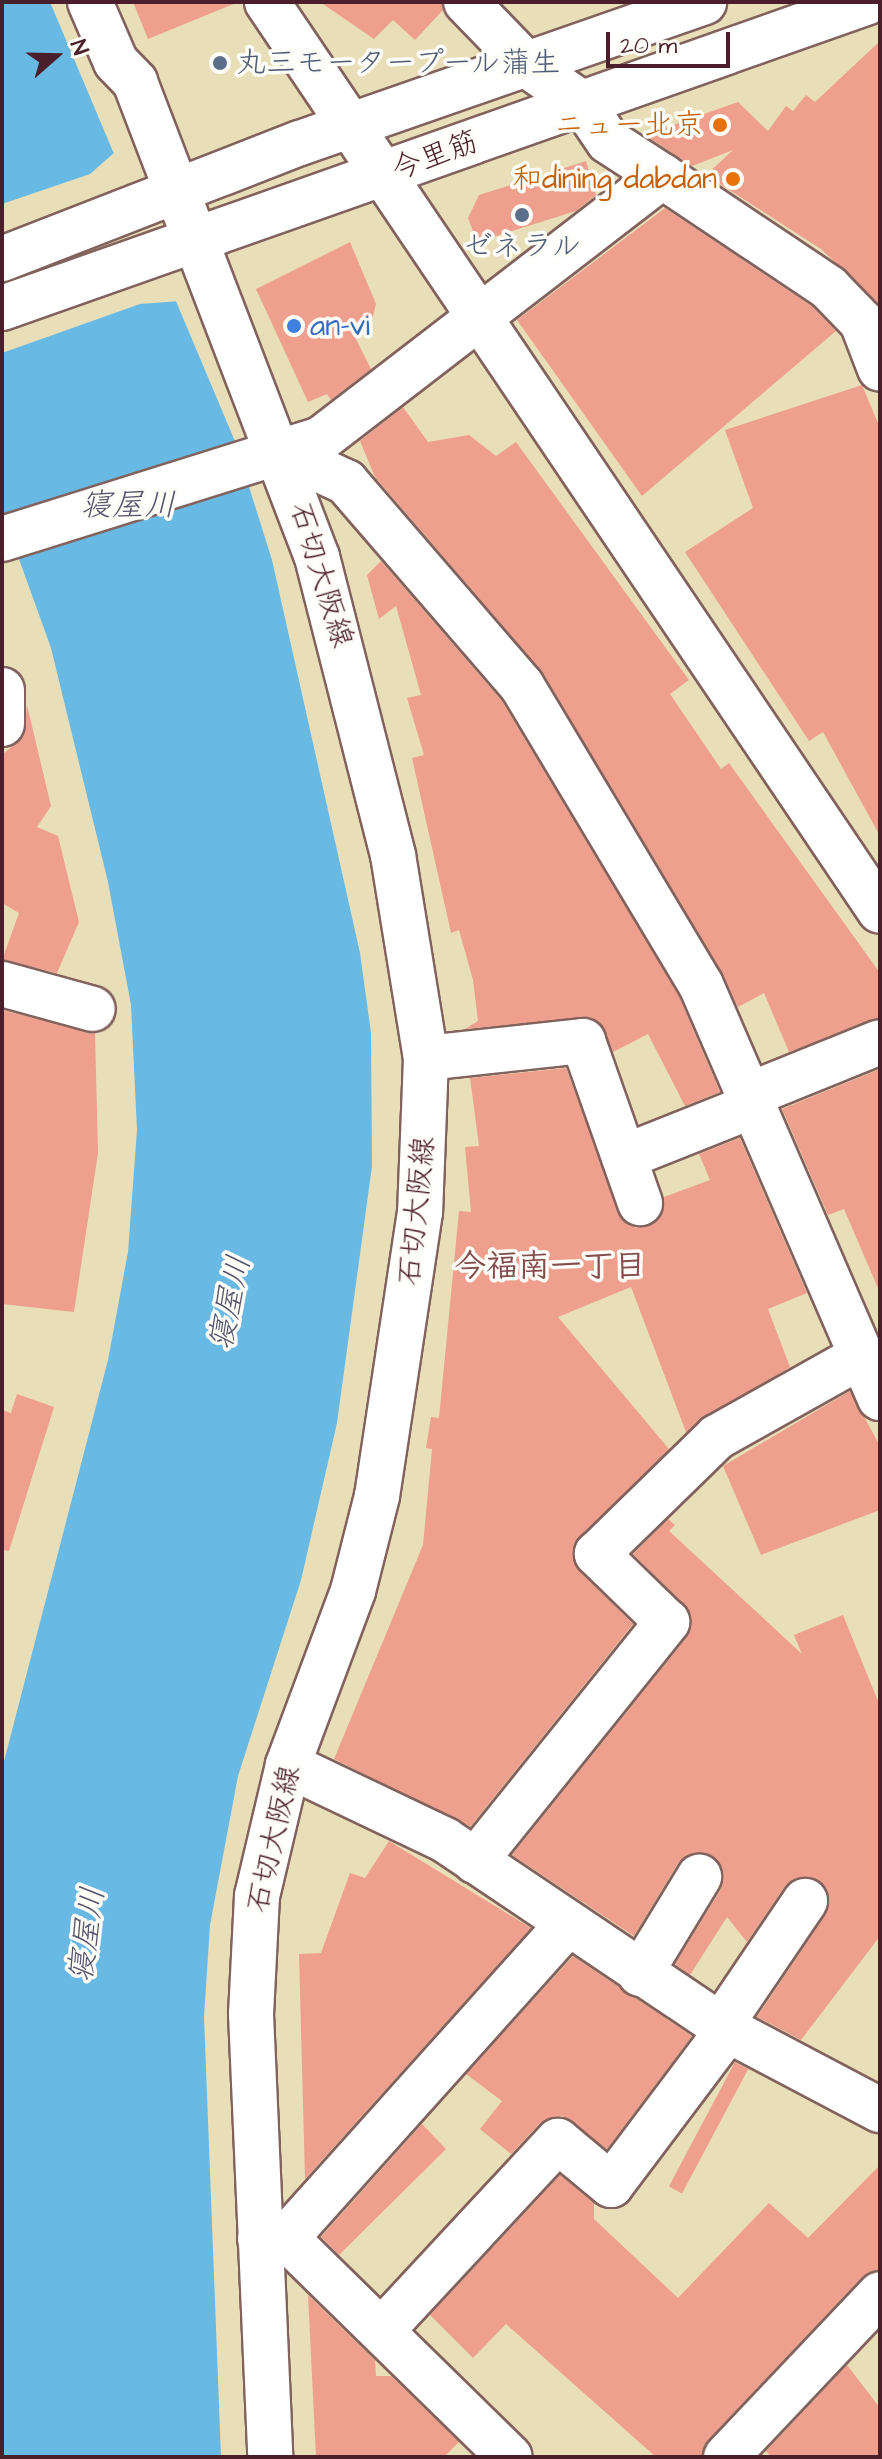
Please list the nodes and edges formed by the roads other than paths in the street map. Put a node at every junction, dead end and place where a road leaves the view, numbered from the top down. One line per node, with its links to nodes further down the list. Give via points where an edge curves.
1 (90, 2): 11 (street, 石切大阪線, via 116,62 135,82)
2 (267, 2): 8 (street)
3 (466, 2): 6 (street)
4 (704, 2): 6 (street, 今里筋)
5 (868, 2): 7 (street, 今里筋)
6 (528, 66): 7 (street); 8 (street, 今里筋)
7 (583, 104): 9 (street, 今里筋); 10 (street, via 608,141)
8 (350, 126): 9 (street); 11 (street, 今里筋)
9 (383, 175): 12 (street, 今里筋); 15 (street)
10 (662, 176): 15 (street); 16 (street, via 829,288 862,322)
11 (159, 198): 12 (street, 石切大阪線); 13 (street, 今里筋)
12 (178, 247): 14 (street, 今里筋); 17 (street, 石切大阪線)
13 (2, 259)
14 (2, 308)
15 (479, 318): 17 (street, via 321,439); 21 (street)
16 (880, 369)
17 (265, 458): 18 (street); 25 (street, 石切大阪線, via 355,693 419,984); 26 (street, via 346,482 522,686 701,985)
18 (3, 539)
19 (2, 690): 20 (street)
20 (2, 724)
21 (880, 911)
22 (2, 984): 23 (street)
23 (93, 1009)
24 (880, 1042): 26 (street)
25 (426, 1058): 27 (street, via 583,1041); 31 (street, 石切大阪線, via 420,1212 377,1496 353,1591)
26 (751, 1100): 27 (street); 29 (street)
27 (624, 1157): 28 (street)
28 (640, 1203)
29 (858, 1358): 30 (street); 32 (street, via 717,1437 597,1554 667,1622)
30 (880, 1398)
31 (288, 1765): 32 (street); 39 (street, 石切大阪線, via 263,1859 251,1959)
32 (475, 1861): 35 (street)
33 (699, 1877): 36 (street)
34 (805, 1901): 37 (street)
35 (566, 1926): 36 (street); 39 (street)
36 (640, 1974): 37 (street)
37 (725, 2027): 38 (street); 41 (street, via 611,2185 558,2141)
38 (880, 2110)
39 (273, 2239): 41 (street); 43 (street, 石切大阪線)
40 (880, 2294): 42 (street)
41 (383, 2329): 44 (street)
42 (739, 2452)
43 (270, 2457)
44 (510, 2457)

